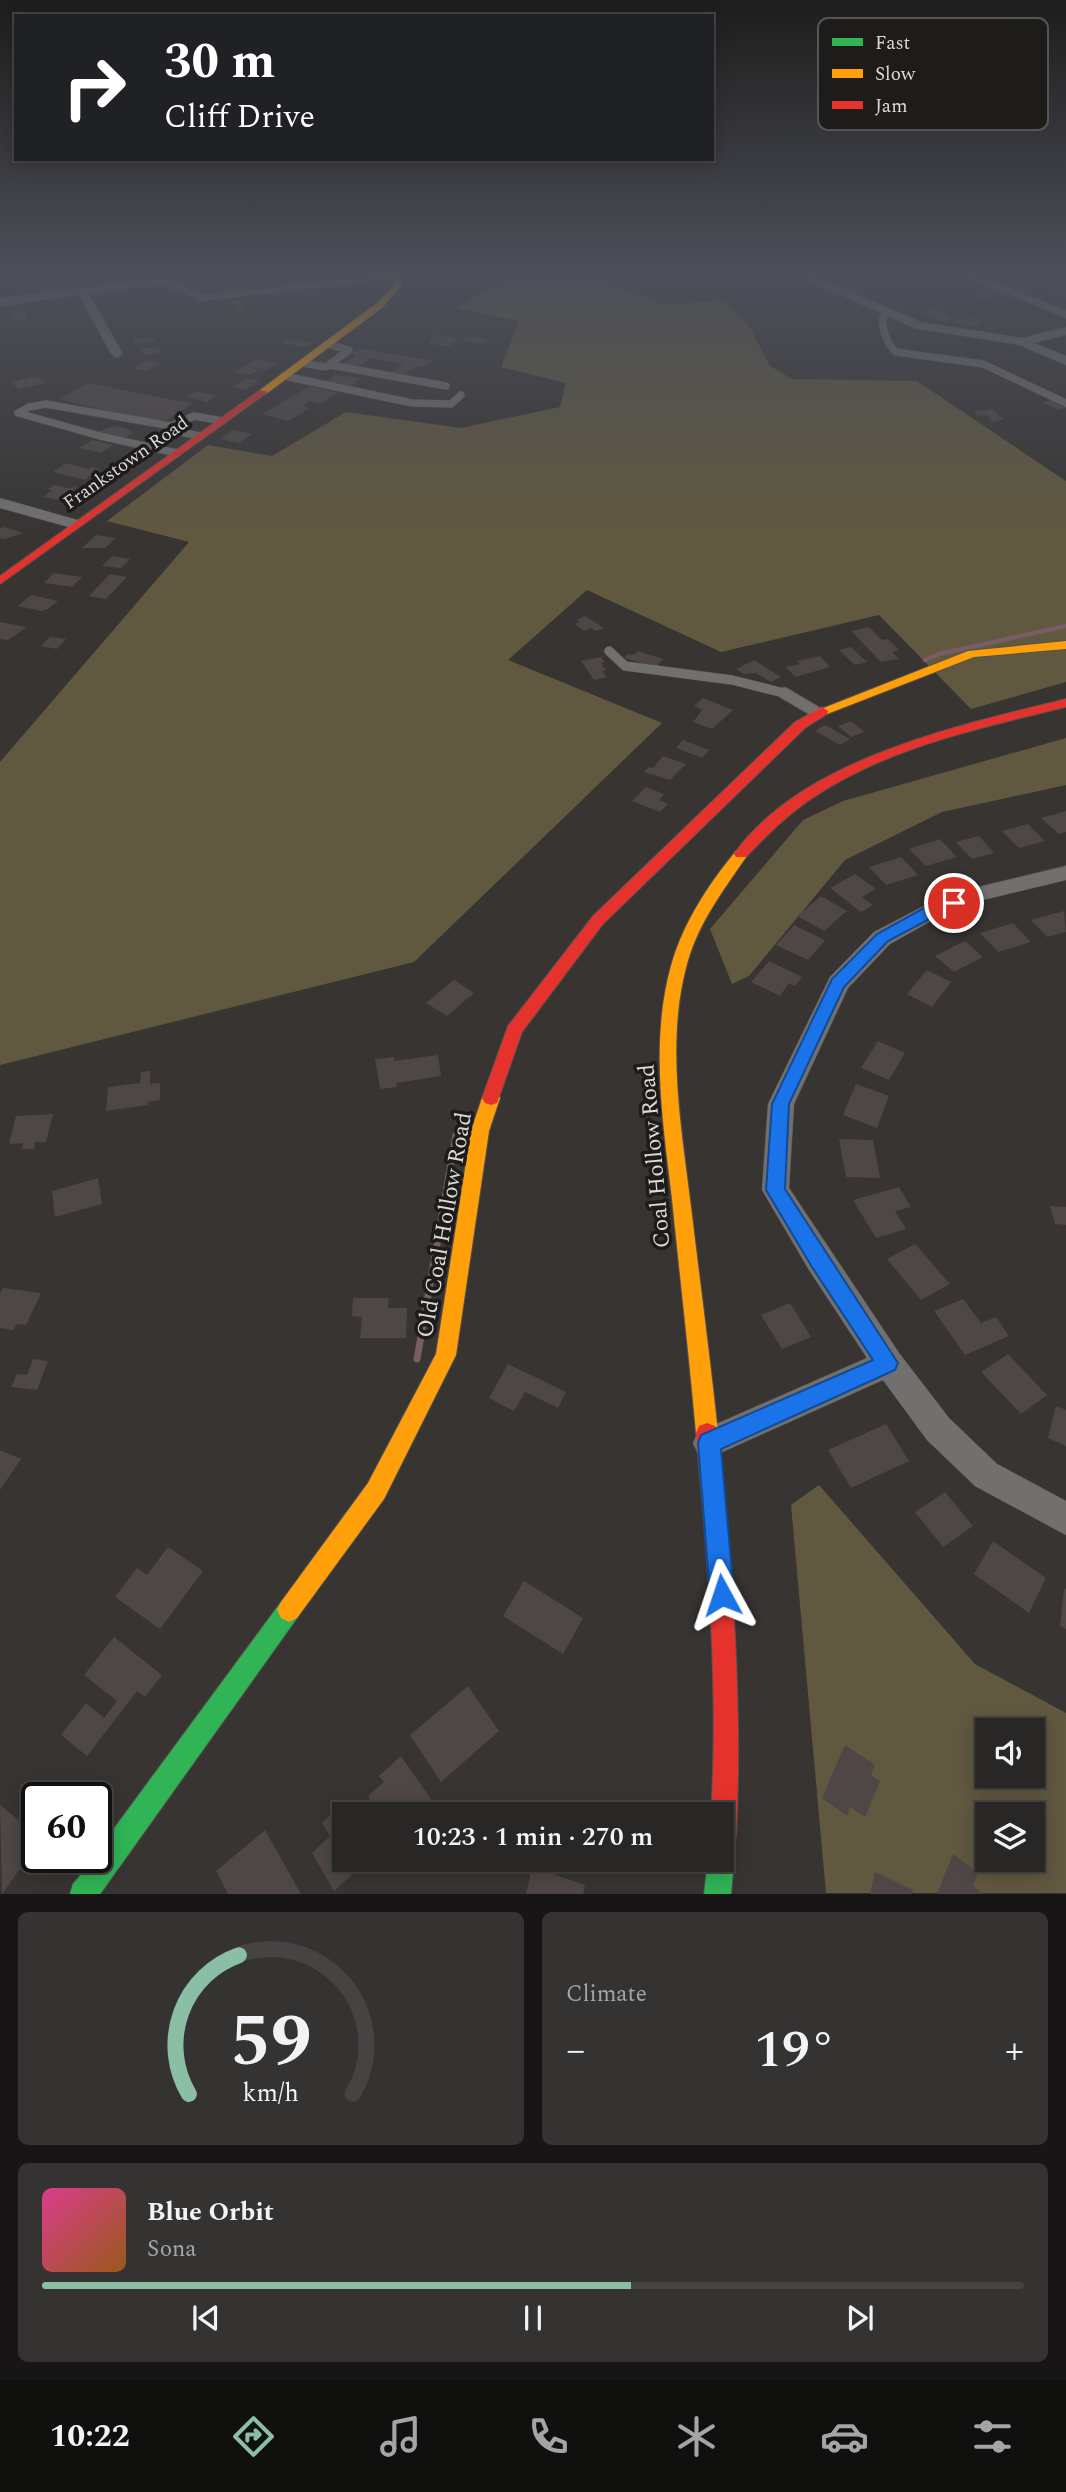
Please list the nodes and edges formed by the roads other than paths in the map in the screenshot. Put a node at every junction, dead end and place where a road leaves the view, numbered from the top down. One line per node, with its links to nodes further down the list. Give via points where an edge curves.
1 (307, 359): 4 (main road, Frankstown Road)
2 (337, 359): 5 (lane)
3 (961, 359): 9 (lane)
4 (302, 363): 5 (lane); 6 (main road, Frankstown Road)
5 (330, 365): 7 (lane)
6 (284, 376): 8 (lane, via 412,403 451,404); 10 (main road, Frankstown Road)
7 (446, 386)
8 (461, 395)
9 (1066, 403)
10 (223, 421): 11 (lane, via 194,416); 12 (main road, Frankstown Road)
11 (171, 426): 12 (lane); 13 (lane, via 46,404 18,413)
12 (201, 436): 13 (main road, Frankstown Road)
13 (177, 453): 15 (main road, Frankstown Road)
14 (0, 503): 15 (street)
15 (76, 524): 16 (main road, Frankstown Road)
16 (0, 581)
17 (1066, 645): 20 (main road, Old Coal Hollow Road, via 972,654)
18 (609, 651): 20 (lane, via 625,666 778,690)
19 (1066, 703): 23 (main road, Coal Hollow Road, via 926,740 835,776 801,796 737,857 690,929 669,1014 668,1064)
20 (818, 713): 27 (main road, Old Coal Hollow Road, via 800,725 598,920 514,1030 480,1131 446,1355 376,1491)
21 (1066, 873): 22 (street, via 978,894 882,937 838,983 780,1104 775,1190)
22 (888, 1363): 23 (street); 24 (street, via 938,1429 986,1475)
23 (709, 1443): 25 (main road, Coal Hollow Road, via 727,1697)
24 (1066, 1519)
25 (724, 1802)
26 (719, 1872): 28 (main road)
27 (83, 1894)
28 (718, 1894)

